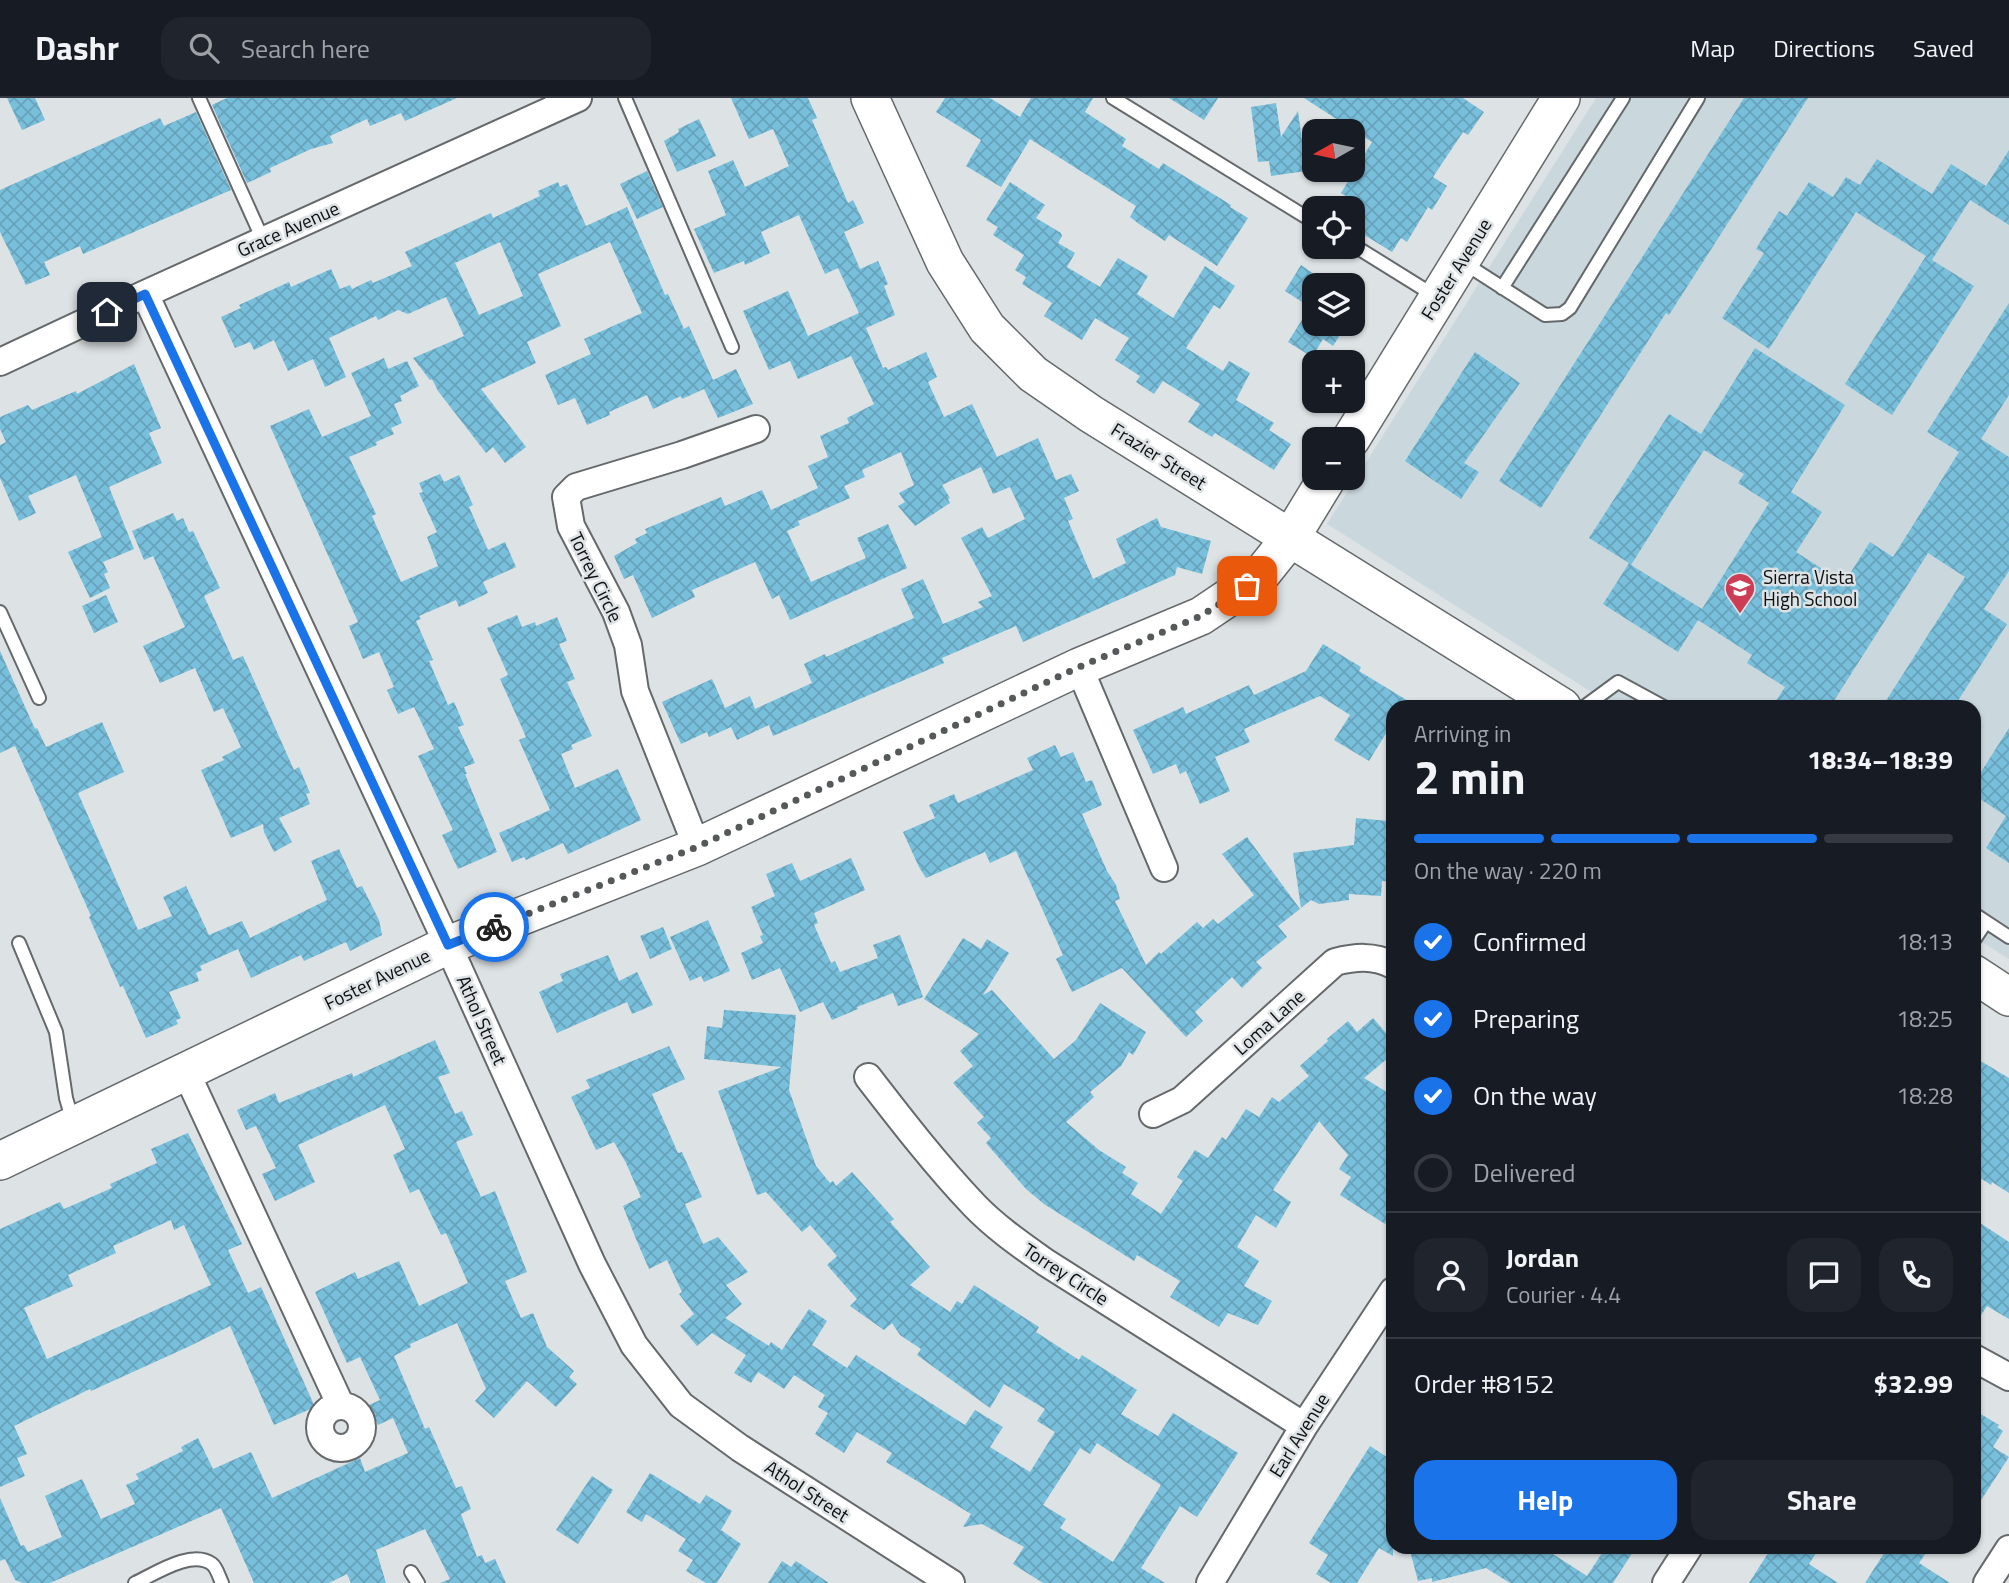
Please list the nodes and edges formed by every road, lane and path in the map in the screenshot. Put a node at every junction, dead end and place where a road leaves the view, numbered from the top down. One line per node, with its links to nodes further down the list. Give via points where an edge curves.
1 (199, 98): 10 (lane)
2 (578, 98): 10 (street, Grace Avenue)
3 (625, 98): 16 (lane)
4 (870, 98): 21 (street, Frazier Street, via 945,262 987,328 1032,374)
5 (1113, 98): 9 (lane)
6 (1561, 98): 12 (street, Foster Avenue)
7 (1623, 98): 13 (lane)
8 (1698, 98): 13 (lane, via 1570,307 1562,314 1545,315)
9 (1302, 215)
10 (263, 240): 14 (street, Grace Avenue)
11 (1365, 252): 15 (lane)
12 (1461, 260): 13 (lane); 15 (street, Foster Avenue)
13 (1502, 288)
14 (145, 294): 17 (street, Grace Avenue); 35 (street, Athol Street)
15 (1438, 298): 18 (street, Foster Avenue)
16 (732, 347)
17 (0, 362)
18 (1358, 427)
19 (756, 429): 28 (street, Torrey Circle, via 576,487 566,497 571,526 616,612 628,645 635,691)
20 (1320, 490): 21 (street, Foster Avenue)
21 (1291, 537): 23 (street, Foster Avenue, via 1259,577 1201,616); 25 (street, Frazier Street)
22 (0, 612): 24 (lane)
23 (1079, 667): 28 (street, Foster Avenue); 29 (street)
24 (39, 698)
25 (1551, 700)
26 (1594, 700): 27 (lane, via 1618,682)
27 (1651, 700)
28 (697, 847): 35 (street, Foster Avenue)
29 (1164, 868)
30 (1981, 919): 31 (lane)
31 (1986, 922): 32 (lane); 33 (lane)
32 (1981, 930)
33 (2009, 937)
34 (19, 943): 42 (lane, via 56,1032)
35 (448, 945): 39 (street, Foster Avenue); 53 (street, Athol Street, via 592,1264 634,1345 681,1405)
36 (1386, 961): 41 (street, Loma Lane, via 1357,956 1335,962 1182,1100)
37 (1981, 979): 38 (street)
38 (2009, 997)
39 (186, 1072): 42 (street, Foster Avenue); 47 (street)
40 (867, 1077): 48 (street, Torrey Circle, via 975,1206 1009,1236)
41 (1153, 1114)
42 (74, 1125): 43 (street, Foster Avenue)
43 (0, 1161)
44 (1386, 1302): 48 (street, Earl Avenue)
45 (1981, 1362): 46 (street)
46 (2009, 1377)
47 (341, 1406)
48 (1304, 1426): 54 (street, Earl Avenue)
49 (2009, 1549): 56 (street)
50 (1685, 1554): 55 (street)
51 (135, 1583): 52 (lane, via 200,1558 214,1565)
52 (222, 1583)
53 (951, 1583)
54 (1210, 1583)
55 (1666, 1583)
56 (1987, 1583)

